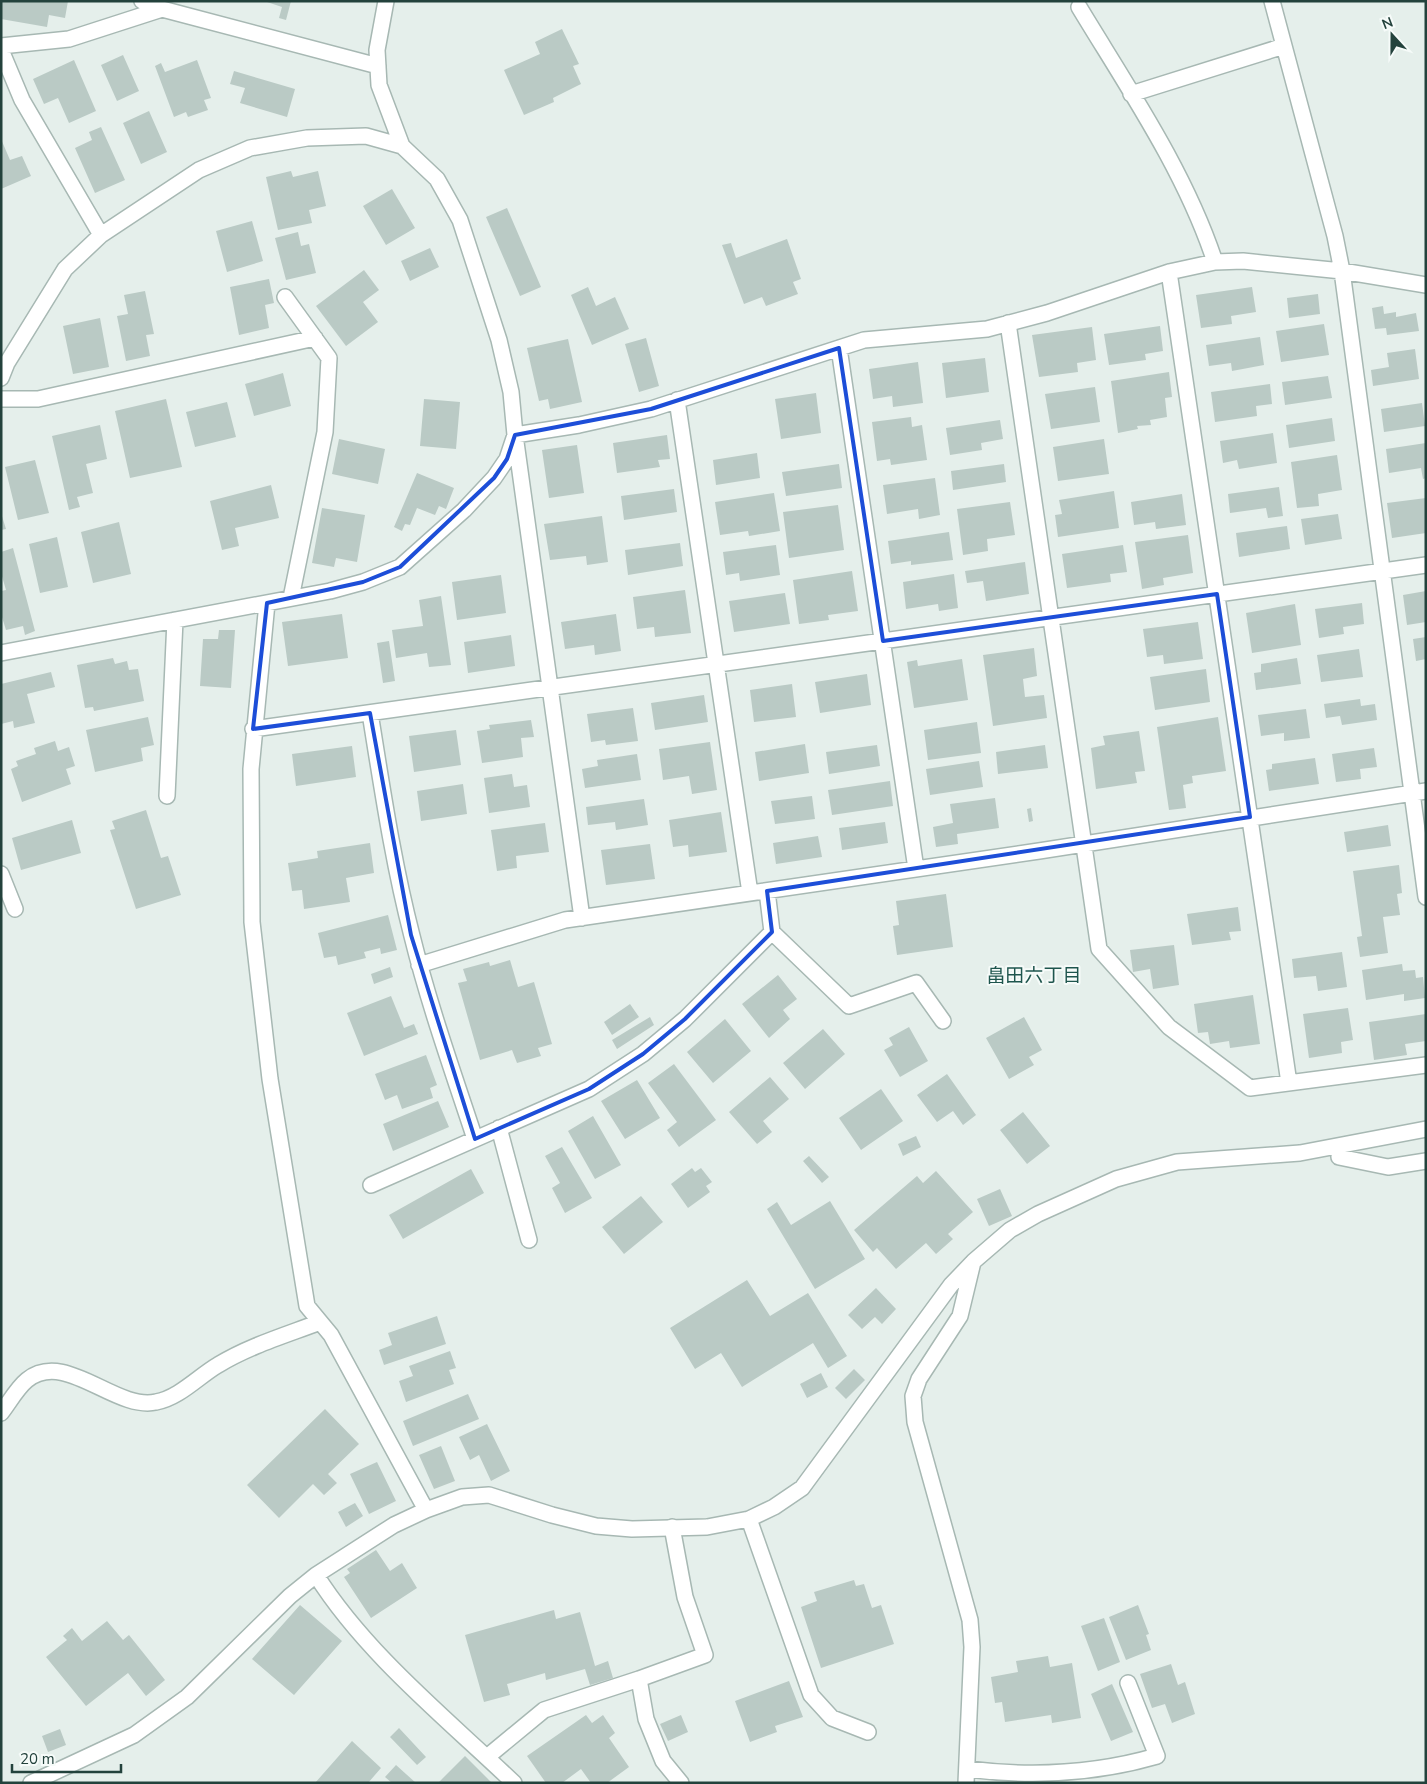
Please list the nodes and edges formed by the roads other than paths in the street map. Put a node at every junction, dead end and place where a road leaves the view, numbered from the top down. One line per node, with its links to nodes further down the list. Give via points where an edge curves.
1 (142, 1): 5 (street)
2 (386, 1): 8 (street, via 377,50)
3 (1272, 1): 6 (street)
4 (1079, 7): 9 (street)
5 (162, 9): 7 (street, via 69,39); 8 (street)
6 (1284, 46): 9 (street); 13 (street)
7 (1, 48): 11 (street, via 22,100)
8 (378, 66): 10 (street, via 379,84)
9 (1132, 94): 12 (street, via 1200,223)
10 (402, 146): 11 (street, via 366,136 307,138 250,148 199,170); 23 (street, via 437,179 460,220 499,340 511,392)
11 (101, 235): 20 (street, via 65,269)
12 (1215, 262): 13 (street, via 1243,261); 14 (street)
13 (1342, 271): 15 (street); 25 (street)
14 (1170, 272): 17 (street); 26 (street)
15 (1426, 285)
16 (285, 298): 18 (street)
17 (1008, 323): 19 (street, via 987,329 864,340); 29 (street)
18 (315, 338): 21 (street, via 38,399); 27 (street, via 330,358 325,432)
19 (840, 348): 22 (street); 31 (street)
20 (1, 378)
21 (1, 399)
22 (677, 400): 23 (street, via 579,425); 33 (street)
23 (515, 435): 27 (street, via 507,460 494,478 464,510 400,567 363,582); 34 (street)
24 (1426, 565): 25 (street)
25 (1383, 572): 26 (street); 37 (street)
26 (1217, 594): 29 (street); 39 (street)
27 (291, 598): 28 (street)
28 (267, 603): 30 (street); 36 (street)
29 (1051, 618): 31 (street); 40 (street)
30 (175, 620): 32 (street); 38 (street)
31 (883, 641): 33 (street); 41 (street)
32 (1, 653)
33 (716, 664): 34 (street); 44 (street)
34 (550, 688): 35 (street); 47 (street)
35 (370, 713): 36 (street); 49 (street, via 392,842)
36 (253, 729): 61 (street, via 250,769 252,922 269,1070 307,1306)
37 (1419, 792): 39 (street); 45 (street)
38 (167, 796)
39 (1250, 817): 40 (street); 52 (street)
40 (1084, 844): 41 (street); 52 (street, via 1099,949 1170,1027 1250,1088)
41 (916, 869): 43 (street)
42 (1, 874): 46 (street)
43 (767, 891): 44 (street); 48 (street)
44 (750, 893): 47 (street)
45 (1426, 897)
46 (15, 909)
47 (582, 918): 49 (street, via 565,920)
48 (772, 932): 50 (street, via 849,1006 916,983); 53 (street, via 685,1019 643,1054 589,1088)
49 (419, 964): 55 (street)
50 (943, 1021)
51 (1426, 1066): 52 (street)
52 (1289, 1083)
53 (499, 1128): 55 (street); 59 (street)
54 (1426, 1129): 60 (street, via 1300,1153 1177,1162 1116,1179 1010,1230)
55 (474, 1139): 58 (street)
56 (1339, 1157): 57 (street, via 1388,1167)
57 (1426, 1161)
58 (371, 1185)
59 (529, 1240)
60 (974, 1261): 64 (street, via 951,1285 802,1488); 71 (street, via 960,1316 919,1379 913,1396 915,1422 970,1620 972,1647)
61 (320, 1322): 62 (street, via 242,1352 157,1402 141,1403 57,1371 27,1380); 63 (street, via 331,1335)
62 (1, 1413)
63 (426, 1510): 65 (street, via 462,1497 489,1495 552,1516 596,1526 632,1529); 66 (street, via 394,1525)
64 (749, 1519): 65 (street, via 707,1527); 69 (street, via 811,1695 832,1718)
65 (672, 1527): 67 (street, via 685,1597 705,1655)
66 (316, 1575): 70 (street, via 333,1602 365,1640); 72 (street, via 290,1596 187,1697 134,1735)
67 (639, 1679): 70 (street, via 544,1710); 74 (street, via 646,1718 663,1761)
68 (1128, 1683): 71 (street, via 1158,1756 1068,1773)
69 (868, 1732)
70 (486, 1757): 73 (street)
71 (966, 1776)
72 (31, 1783)
73 (514, 1783)
74 (681, 1783)

